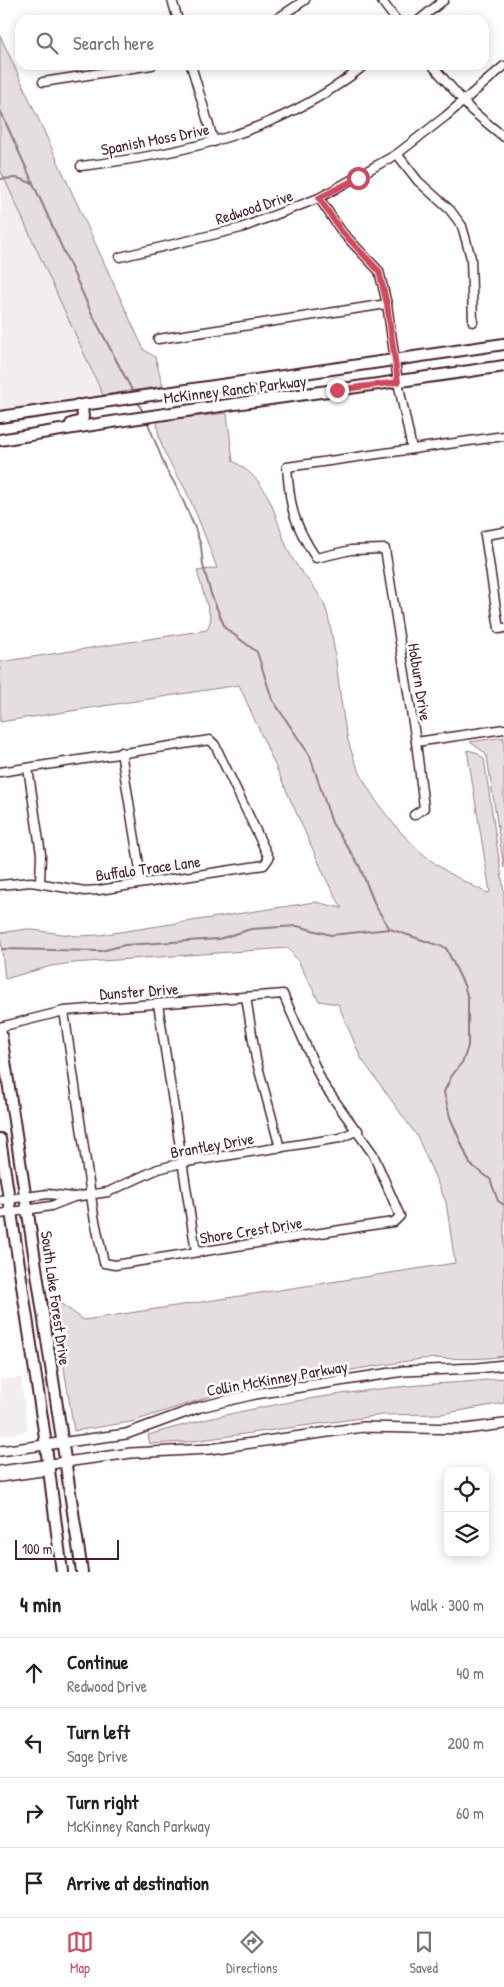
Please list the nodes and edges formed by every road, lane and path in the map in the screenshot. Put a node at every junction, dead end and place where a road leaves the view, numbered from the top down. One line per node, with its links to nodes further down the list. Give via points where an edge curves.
1 (172, 0): 5 (street)
2 (306, 0): 6 (street)
3 (380, 0): 7 (street)
4 (444, 0): 8 (street)
5 (176, 15)
6 (283, 15)
7 (392, 15)
8 (425, 15)
9 (504, 66): 15 (street, Redwood Drive)
10 (120, 70): 14 (street)
11 (193, 70): 17 (street)
12 (358, 70): 17 (street, Spanish Moss Drive, via 300,108)
13 (436, 70): 15 (street)
14 (43, 82)
15 (462, 101): 16 (street, via 486,125); 18 (street, Redwood Drive)
16 (504, 137)
17 (214, 142): 19 (street, Spanish Moss Drive, via 162,155)
18 (396, 154): 20 (street, Redwood Drive); 23 (street, via 462,226 471,258)
19 (81, 166)
20 (319, 198): 21 (street, Redwood Drive, via 241,228); 22 (street, via 342,232 375,265 383,281)
21 (120, 257)
22 (387, 304): 24 (street); 26 (street)
23 (473, 322)
24 (158, 339)
25 (504, 344): 26 (main road, McKinney Ranch Parkway)
26 (396, 360): 28 (street); 29 (main road, McKinney Ranch Parkway)
27 (504, 366): 28 (main road, McKinney Ranch Parkway)
28 (398, 382): 31 (main road, McKinney Ranch Parkway); 34 (street)
29 (77, 405): 30 (main road, McKinney Ranch Parkway); 31 (main road, via 83,410 81,421)
30 (0, 417)
31 (48, 432): 33 (main road, McKinney Ranch Parkway)
32 (504, 436): 34 (street)
33 (0, 440)
34 (412, 449): 38 (street, Holburn Drive, via 287,466 289,504 299,532 316,558 351,550 384,549)
35 (504, 532): 36 (street, via 485,535)
36 (502, 629)
37 (504, 729): 38 (street)
38 (416, 742): 42 (street, Holburn Drive, via 424,808)
39 (121, 752): 40 (street); 44 (street); 44 (street, Buffalo Trace Lane, via 210,740 268,854 269,861 264,865)
40 (28, 768): 41 (street); 43 (street, via 41,854)
41 (0, 772)
42 (414, 815)
43 (40, 882): 44 (street, Buffalo Trace Lane, via 85,891); 45 (street, Buffalo Trace Lane)
44 (142, 883)
45 (0, 885)
46 (246, 997): 47 (street, Dunster Drive); 50 (street, Dunster Drive, via 283,994 323,1084); 52 (street, via 256,1059)
47 (158, 1004): 48 (street, Dunster Drive); 53 (street)
48 (64, 1010): 49 (street, Dunster Drive); 54 (street)
49 (0, 1028): 55 (main road, South Lake Forest Drive)
50 (358, 1130): 52 (street, Brantley Drive, via 340,1138); 61 (street, Shore Crest Drive, via 373,1154 400,1216 394,1222)
51 (0, 1140): 57 (main road, South Lake Forest Drive)
52 (280, 1148): 53 (street, Brantley Drive)
53 (182, 1163): 54 (street, Brantley Drive, via 158,1169 108,1192); 61 (street)
54 (92, 1194): 56 (street, Brantley Drive); 61 (street, Shore Crest Drive, via 104,1263 115,1265)
55 (26, 1196): 56 (street, Brantley Drive); 57 (street, Brantley Drive); 58 (main road, South Lake Forest Drive)
56 (74, 1197): 58 (street, Brantley Drive, via 51,1206)
57 (5, 1200): 59 (main road, South Lake Forest Drive)
58 (28, 1209): 59 (street, Brantley Drive); 64 (main road, South Lake Forest Drive)
59 (11, 1212): 60 (street, Brantley Drive); 65 (main road, South Lake Forest Drive)
60 (0, 1214)
61 (196, 1252)
62 (504, 1364): 64 (street, Collin McKinney Parkway, via 404,1371 255,1394 200,1407 126,1434)
63 (504, 1424): 67 (street, via 465,1429 363,1426 210,1449 138,1452)
64 (62, 1441): 65 (street, Collin McKinney Parkway); 67 (main road, South Lake Forest Drive)
65 (46, 1444): 66 (street, Collin McKinney Parkway); 68 (main road, South Lake Forest Drive)
66 (0, 1451)
67 (65, 1462): 68 (street); 72 (main road, South Lake Forest Drive)
68 (49, 1467): 69 (street); 70 (street); 71 (main road, South Lake Forest Drive)
69 (0, 1471)
70 (0, 1477)
71 (62, 1572)
72 (82, 1572)

